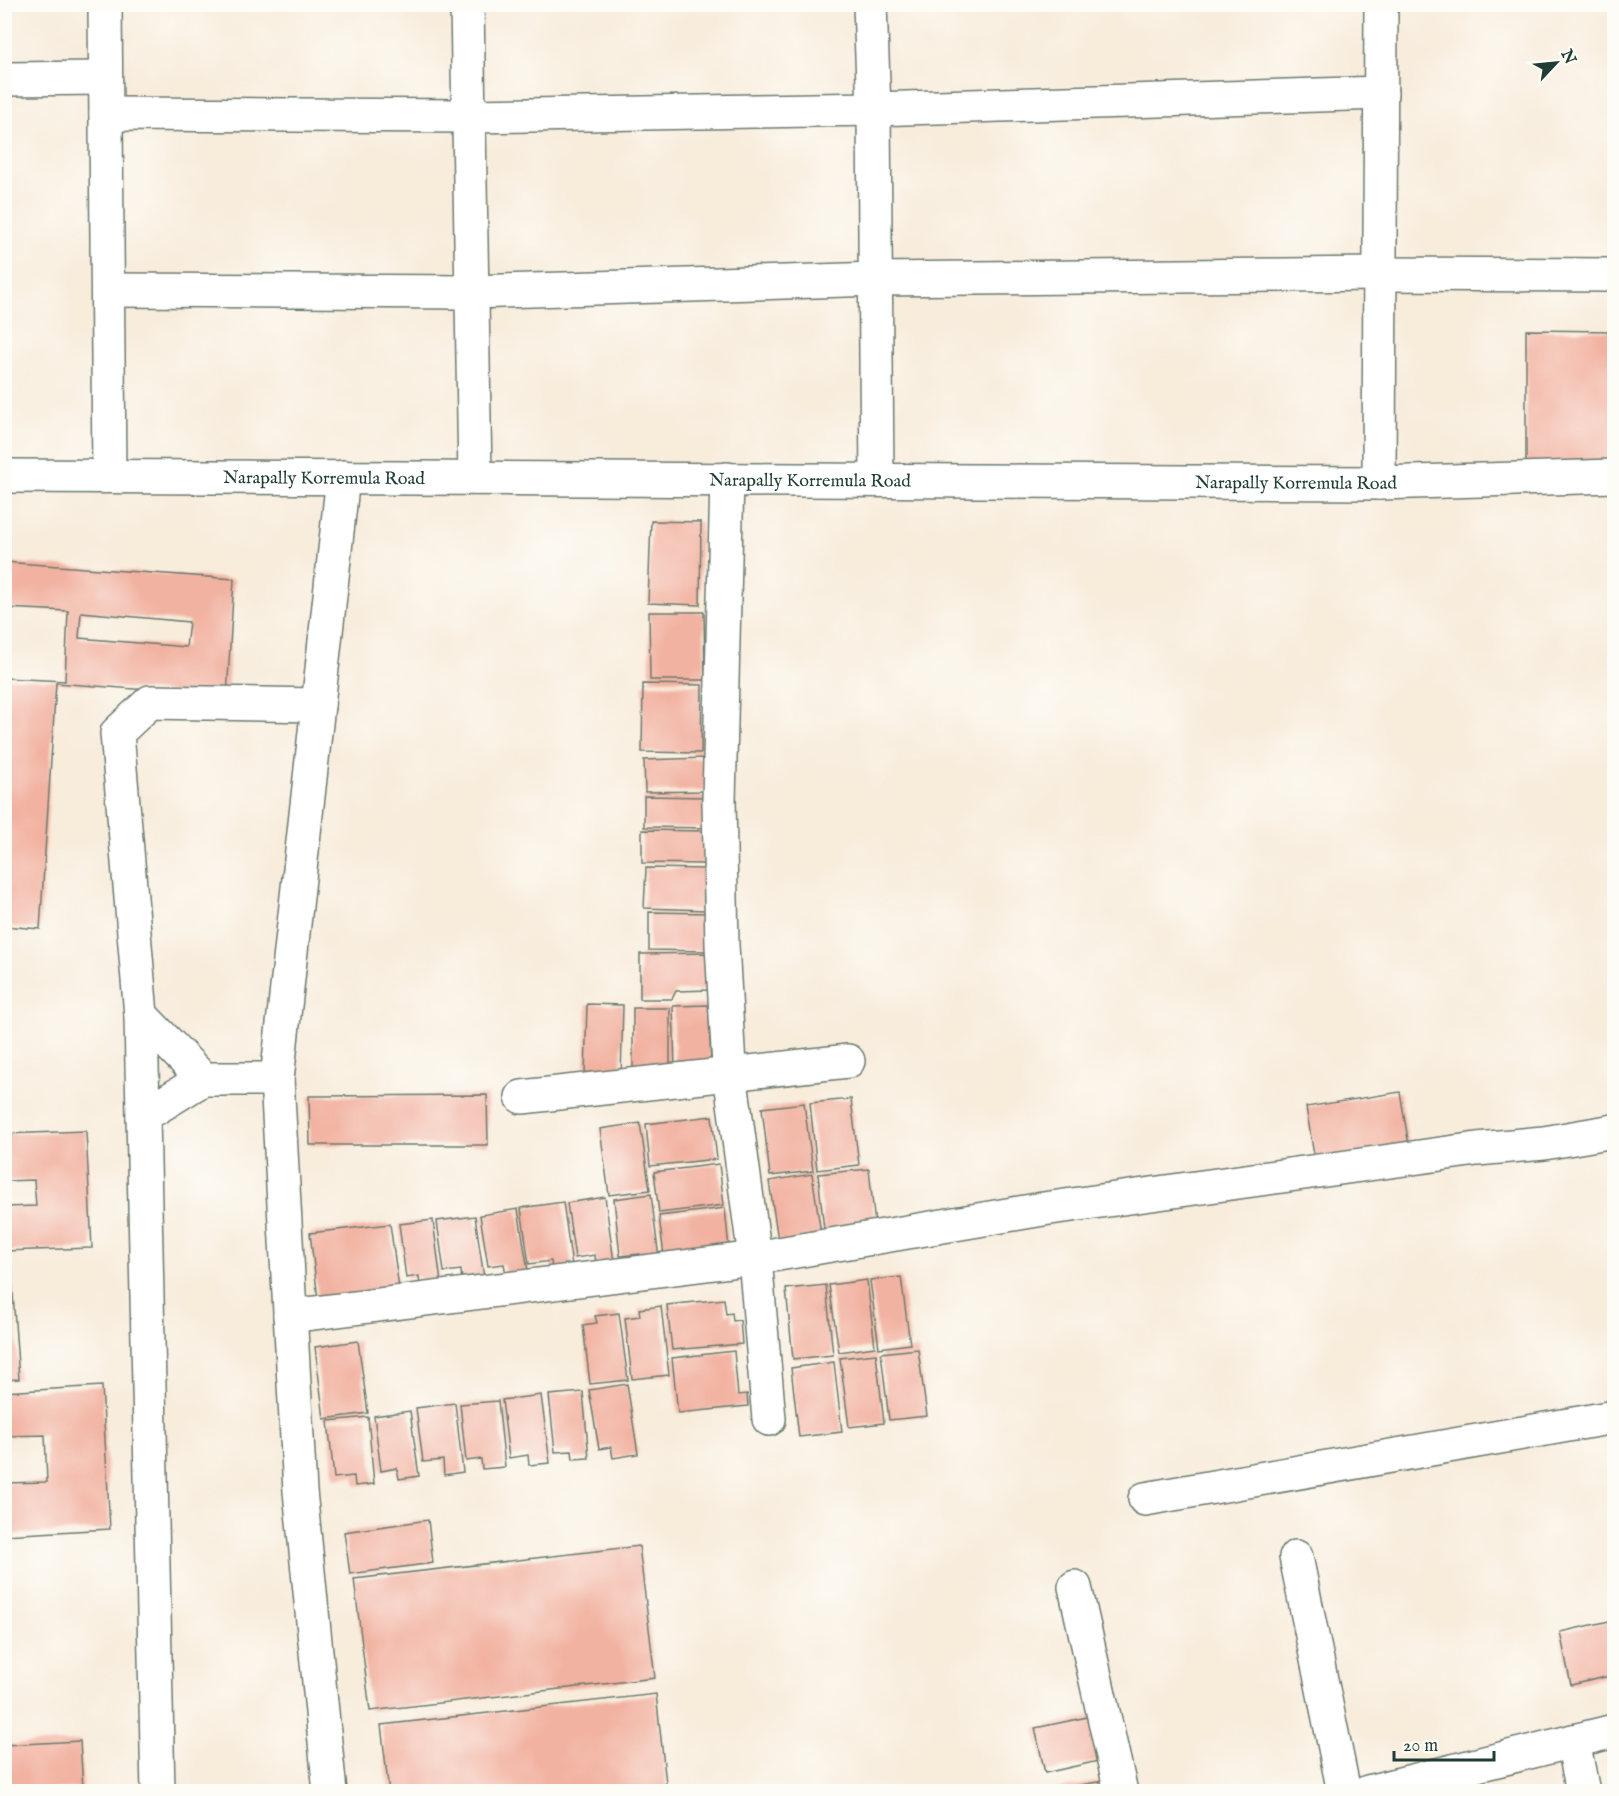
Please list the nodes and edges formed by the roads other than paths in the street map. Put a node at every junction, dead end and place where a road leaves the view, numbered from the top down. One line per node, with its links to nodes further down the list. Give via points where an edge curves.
1 (105, 4): 5 (street)
2 (467, 4): 10 (street)
3 (870, 4): 8 (street)
4 (1381, 4): 7 (street)
5 (105, 78): 6 (street); 9 (street)
6 (4, 79)
7 (1381, 93): 8 (street); 11 (street)
8 (874, 109): 10 (street); 13 (street)
9 (106, 114): 10 (street); 14 (street)
10 (469, 116): 15 (street)
11 (1378, 274): 12 (street); 13 (street); 23 (street)
12 (1614, 275)
13 (876, 279): 15 (street); 22 (street)
14 (108, 290): 15 (street); 16 (street)
15 (472, 292): 20 (street)
16 (110, 475): 17 (street, Narapally Korremula Road); 19 (street, Narapally Korremula Road)
17 (4, 476)
18 (1614, 476): 23 (street, Narapally Korremula Road)
19 (343, 477): 20 (street, Narapally Korremula Road); 24 (street)
20 (475, 478): 21 (street, Narapally Korremula Road)
21 (727, 479): 22 (street, Narapally Korremula Road); 27 (street, via 719,801)
22 (877, 480): 23 (street, Narapally Korremula Road)
23 (1379, 483)
24 (318, 705): 25 (street, via 150,702 117,734); 29 (street)
25 (141, 1015): 28 (street); 31 (street)
26 (848, 1061): 27 (street)
27 (730, 1076): 30 (street); 33 (street)
28 (203, 1079): 29 (street); 31 (street)
29 (277, 1079): 34 (street)
30 (522, 1097)
31 (142, 1116): 42 (street)
32 (1614, 1131): 33 (street, via 1043,1209)
33 (755, 1258): 34 (street); 36 (street)
34 (290, 1316): 43 (street, via 300,1491)
35 (1614, 1418): 37 (street)
36 (769, 1419)
37 (1145, 1499)
38 (1296, 1557): 45 (street)
39 (1075, 1587): 44 (street)
40 (1614, 1731): 41 (street)
41 (1573, 1741): 46 (street); 47 (street)
42 (158, 1791)
43 (330, 1791)
44 (1121, 1791)
45 (1344, 1791)
46 (1368, 1791)
47 (1583, 1791)

